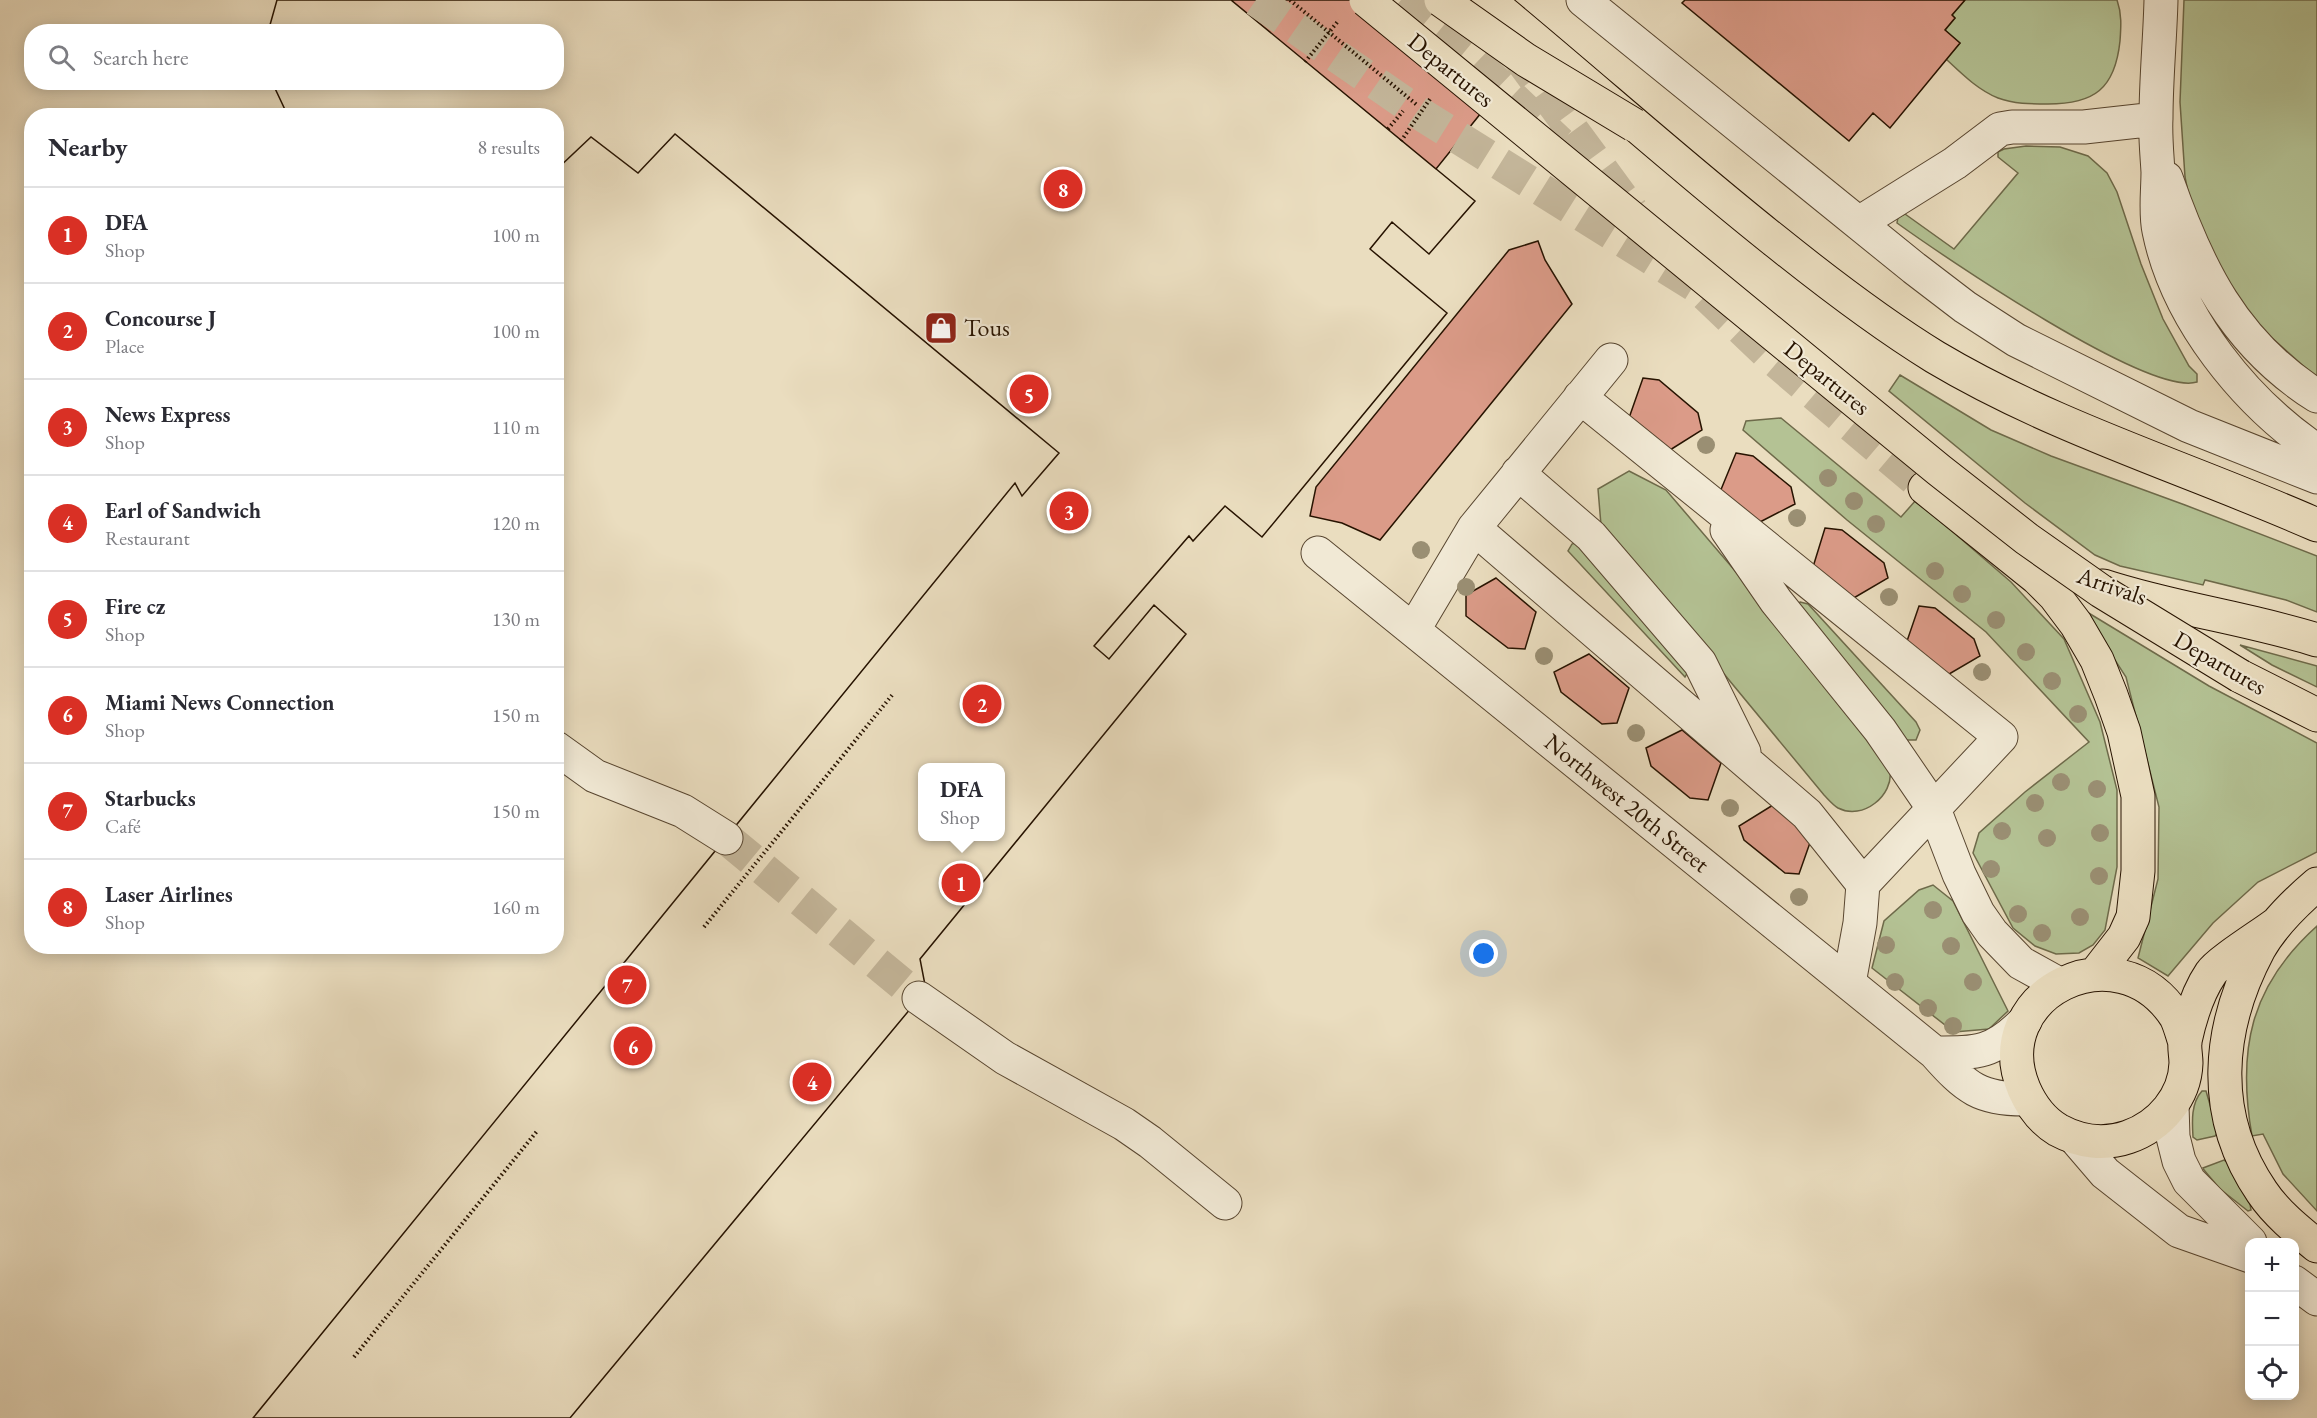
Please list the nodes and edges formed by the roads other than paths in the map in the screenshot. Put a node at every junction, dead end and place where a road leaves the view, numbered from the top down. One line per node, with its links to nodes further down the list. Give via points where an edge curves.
1 (1441, 0): 7 (main road, bridge, via 1526,60)
2 (1488, 0): 7 (main road, bridge)
3 (1583, 0): 9 (street)
4 (2161, 0): 6 (street)
5 (1353, 9): 22 (main road, Departures, bridge, via 2019,532 2101,591 2240,676)
6 (2156, 119): 8 (street); 9 (street, via 2084,127 2000,129)
7 (1634, 124): 17 (main road, via 1752,223 1897,333 1985,384 2097,435)
8 (2157, 153): 11 (street, via 2188,238 2217,295 2268,356); 13 (street, via 2158,230 2187,307 2238,382 2268,414)
9 (1859, 223): 15 (street, via 1965,307 2016,340 2189,426)
10 (1611, 360): 12 (street)
11 (2317, 396)
12 (1580, 397): 14 (street); 16 (street)
13 (2317, 451)
14 (1518, 473): 18 (street); 24 (street, via 1591,536 1700,663)
15 (2317, 477)
16 (1707, 500): 25 (street, via 1776,601 1880,730); 25 (street, via 2001,737)
17 (2317, 525)
18 (1474, 528): 20 (street); 24 (street)
19 (1318, 553): 20 (street, Northwest 20th Street)
20 (1414, 629): 31 (street, Northwest 20th Street)
21 (2317, 640): 30 (main road, Arrivals, via 2103,587 2033,553 1925,488 2055,596 2097,660 2111,695 2124,732 2138,796 2138,871 2133,917 2124,937)
22 (2317, 715)
23 (564, 754): 26 (street, via 595,776 683,812)
24 (1750, 765): 27 (street, via 1808,814)
25 (1934, 809): 27 (street); 32 (street, via 1978,914 2021,963)
26 (726, 838)
27 (1863, 884): 31 (street)
28 (2317, 884): 29 (main road)
29 (2276, 924): 35 (main road, via 2212,971 2194,1008); 42 (main road, via 2260,948 2236,1002 2228,1028 2224,1092 2237,1146 2262,1192)
30 (2096, 974): 32 (main road); 35 (main road, via 2120,976 2143,984 2156,994 2177,1019)
31 (1849, 983): 36 (street, Northwest 20th Street)
32 (2059, 984): 34 (main road, via 2040,1000)
33 (919, 998): 40 (street, via 1005,1058 1124,1124)
34 (2025, 1021): 36 (street, via 2009,1038 1990,1048 1970,1053); 37 (main road, via 2018,1061 2020,1081)
35 (2185, 1043): 38 (main road, via 2182,1086)
36 (1935, 1053): 37 (street, Northwest 20th Street, via 1959,1080 1980,1092 2001,1100)
37 (2028, 1099): 39 (main road, via 2056,1129)
38 (2172, 1105): 39 (main road, via 2139,1134 2118,1141); 41 (street, via 2173,1137 2189,1181)
39 (2075, 1138): 43 (street, via 2105,1173 2179,1231)
40 (1225, 1203)
41 (2246, 1238)
42 (2317, 1246)
43 (2245, 1254)
44 (2299, 1285): 45 (street)
45 (2317, 1299)

